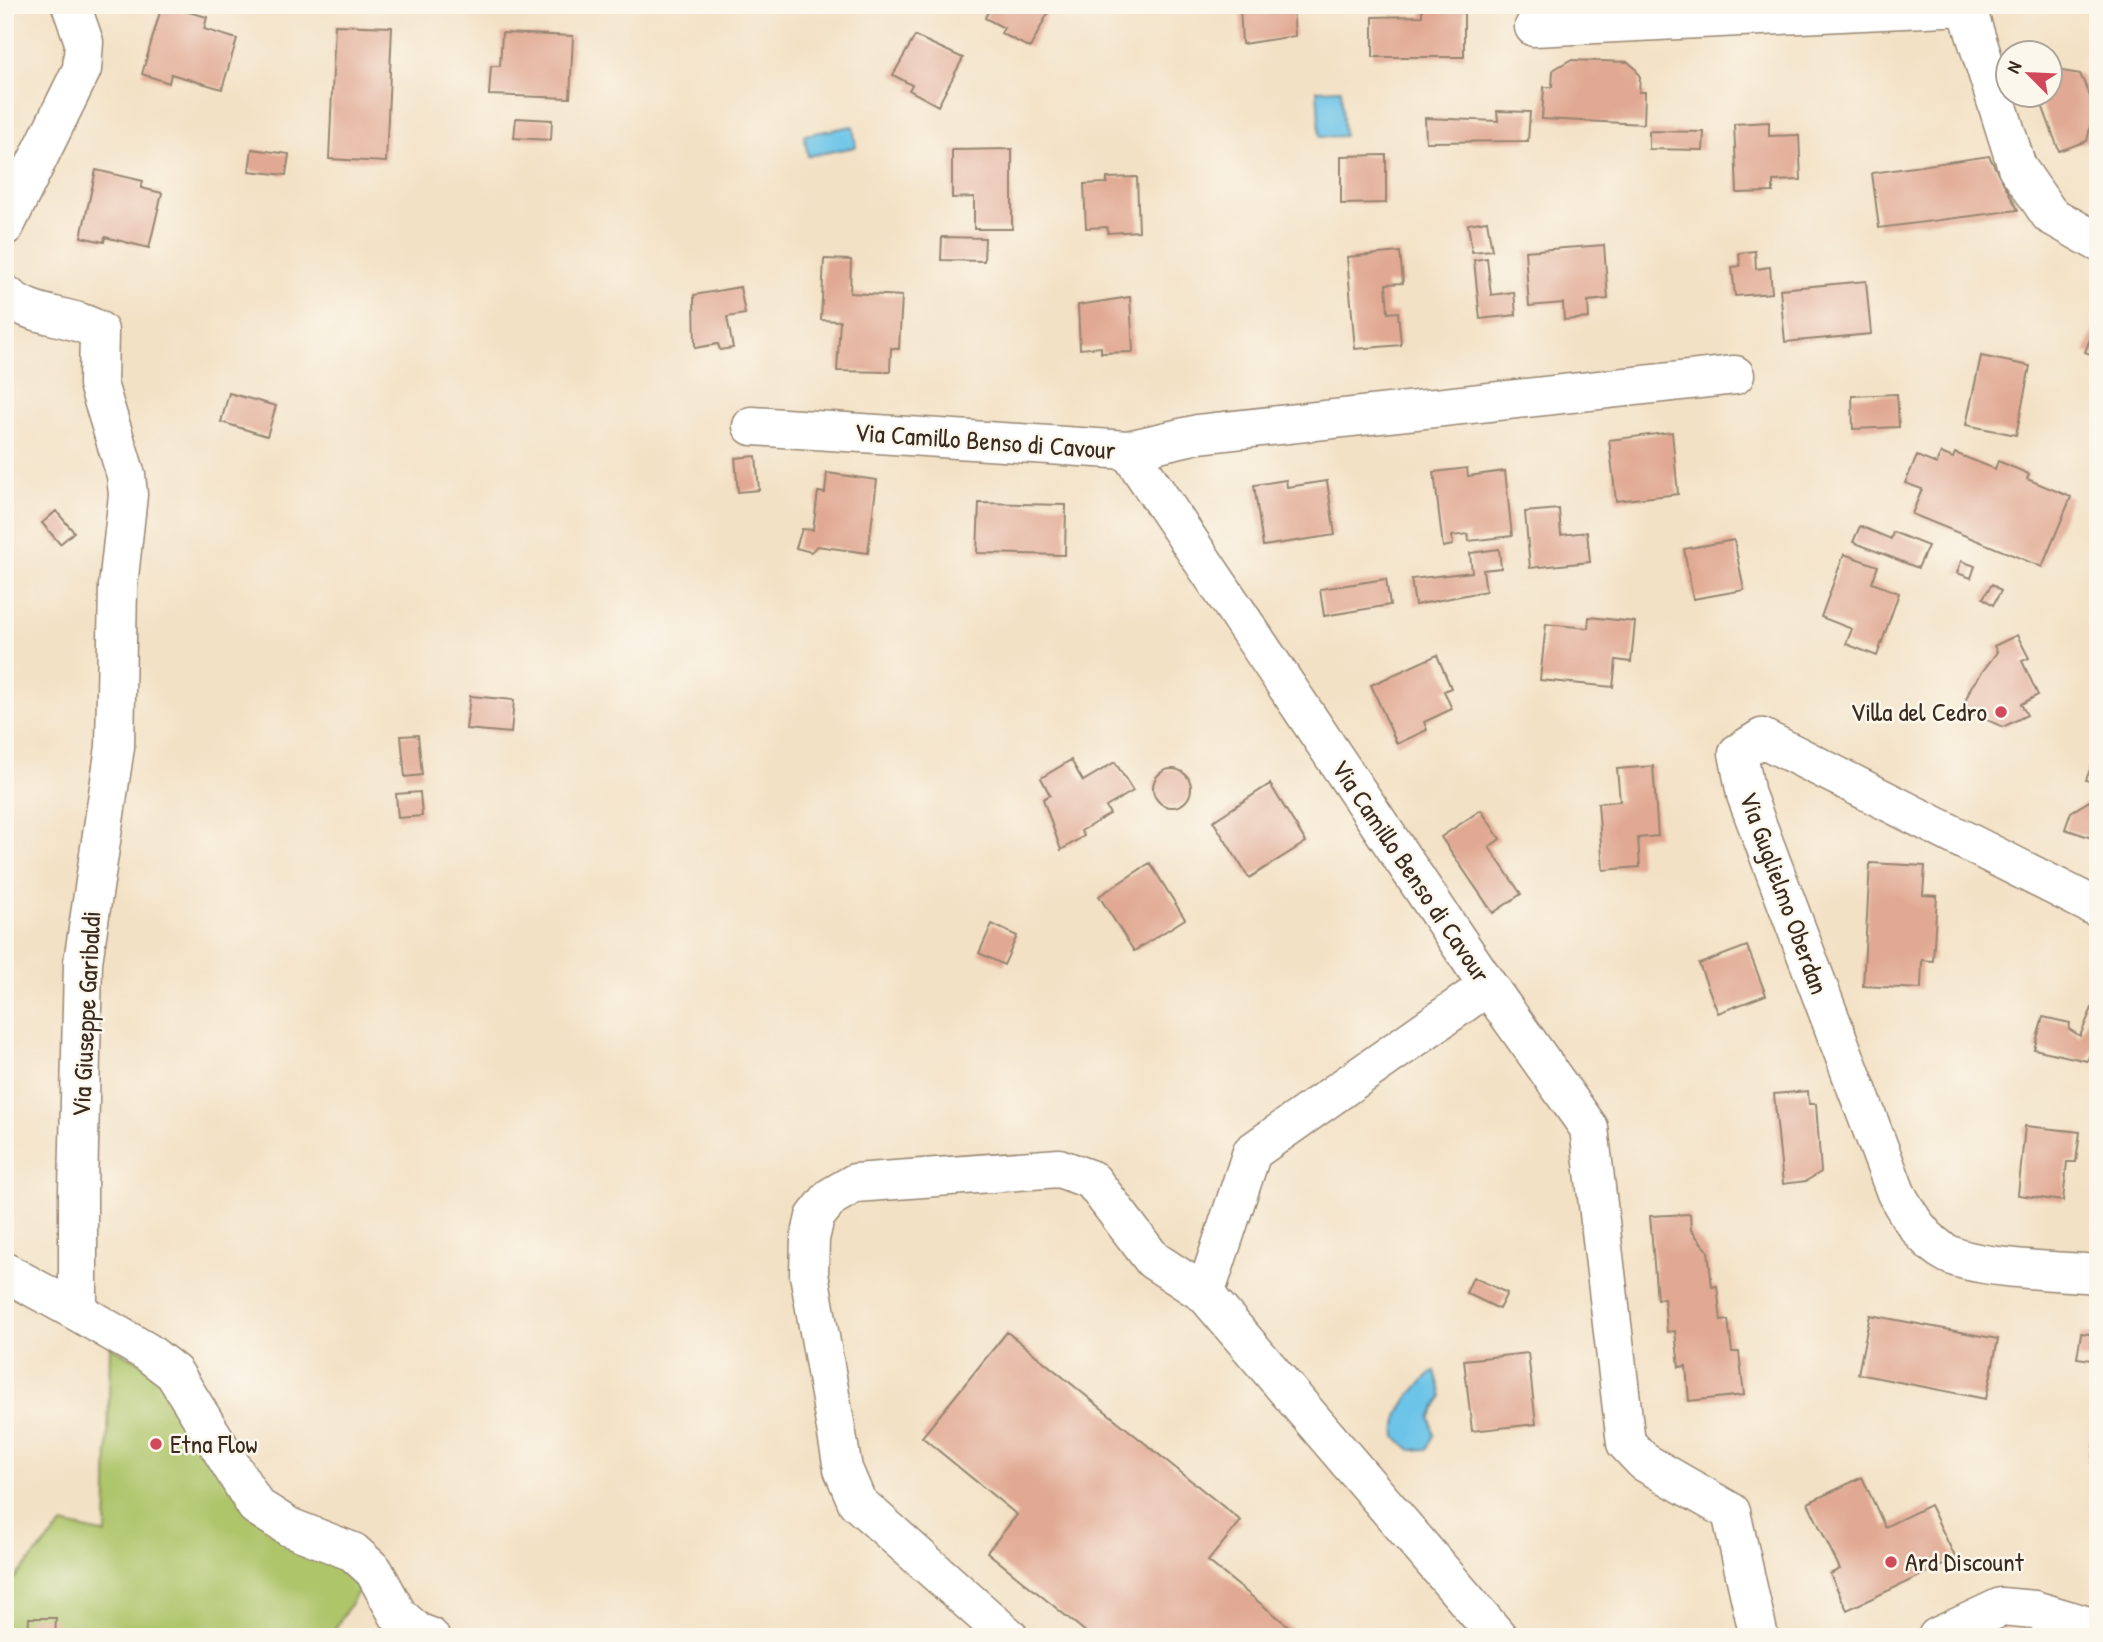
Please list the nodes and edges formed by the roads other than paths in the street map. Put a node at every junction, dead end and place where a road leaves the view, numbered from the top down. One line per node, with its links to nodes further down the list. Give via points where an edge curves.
1 (71, 5): 4 (street, via 84,42 82,69)
2 (1966, 6): 3 (street); 5 (street, via 2017,167 2050,215)
3 (1534, 27)
4 (5, 226)
5 (2098, 242)
6 (5, 294): 15 (street, Via Giuseppe Garibaldi, via 30,311 72,319 99,331 98,384 128,495 118,586 115,747 83,962)
7 (1734, 375): 9 (street, via 1198,434)
8 (752, 426): 9 (street, Via Camillo Benso di Cavour)
9 (1128, 450): 11 (street, Via Camillo Benso di Cavour)
10 (2098, 908): 13 (street, Via Guglielmo Oberdan, via 1762,738 1738,753 1745,795 1896,1193 1913,1224 1948,1254 1991,1265)
11 (1488, 986): 14 (street, via 1252,1153); 20 (street, Via Camillo Benso di Cavour, via 1589,1129 1626,1443 1644,1462 1731,1511)
12 (5, 1272): 15 (street)
13 (2098, 1274)
14 (1205, 1294): 18 (street, via 1153,1260 1092,1180 1059,1168 855,1183 831,1196 815,1217 809,1274 843,1469 857,1502); 19 (street)
15 (78, 1312): 17 (street, via 174,1373 256,1506 289,1527 353,1552 374,1571 398,1615)
16 (2098, 1629): 21 (street, via 2034,1610 2001,1607)
17 (430, 1637)
18 (1009, 1637)
19 (1498, 1637)
20 (1759, 1637)
21 (1937, 1637)

